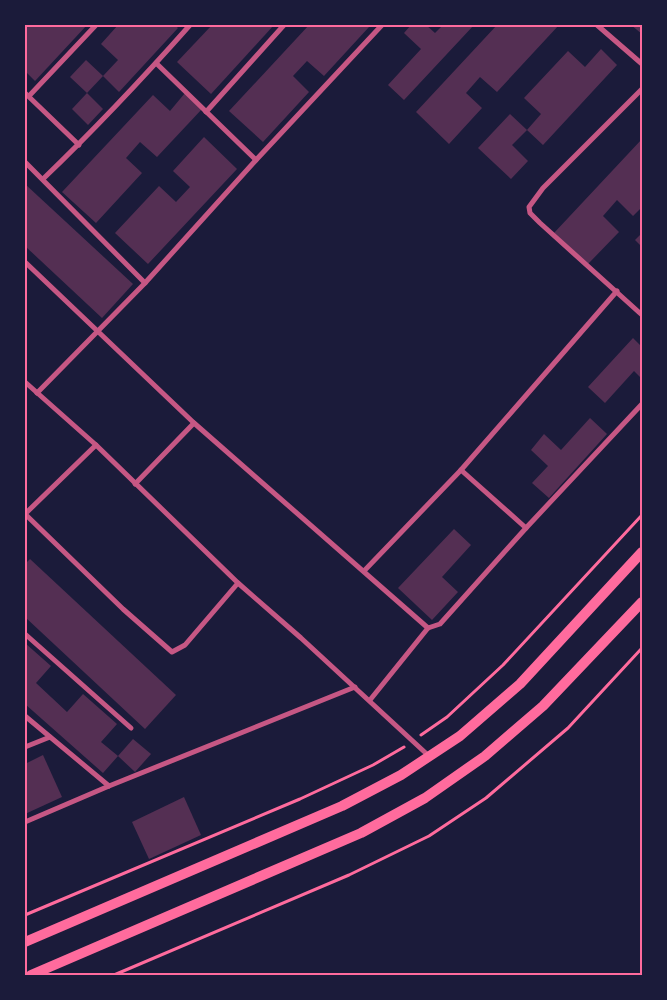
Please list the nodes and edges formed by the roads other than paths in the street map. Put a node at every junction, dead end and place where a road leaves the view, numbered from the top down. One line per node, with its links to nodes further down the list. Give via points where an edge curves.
1 (96, 25): 9 (street)
2 (190, 25): 6 (street)
3 (284, 25): 10 (street)
4 (596, 25): 7 (street)
5 (378, 26): 12 (street)
6 (156, 64): 10 (street); 11 (street)
7 (642, 64)
8 (642, 89): 17 (street, via 543,188 529,207 530,213 540,223)
9 (27, 95): 11 (street)
10 (206, 112): 12 (street)
11 (79, 145): 14 (street)
12 (256, 160): 16 (street)
13 (25, 162): 14 (street)
14 (43, 179): 16 (street)
15 (25, 262): 19 (street)
16 (144, 283): 19 (street)
17 (617, 291): 18 (street); 25 (street)
18 (642, 315)
19 (98, 330): 21 (street); 23 (street)
20 (25, 382): 21 (street)
21 (37, 393): 24 (street)
22 (642, 404): 28 (street)
23 (194, 422): 26 (street); 30 (street)
24 (96, 445): 26 (street); 27 (street)
25 (461, 470): 28 (street); 30 (street)
26 (135, 484): 31 (street)
27 (25, 514): 31 (street, via 172,652 185,645)
28 (526, 528): 33 (street, via 440,624)
29 (642, 552): 41 (main road, via 520,684)
30 (364, 572): 33 (street)
31 (238, 583): 35 (street)
32 (642, 602): 45 (main road, via 543,706 485,756 425,798 361,833)
33 (428, 628): 36 (street)
34 (25, 634): 38 (street)
35 (355, 687): 36 (street); 42 (street)
36 (370, 700): 41 (street)
37 (25, 716): 39 (street)
38 (132, 728)
39 (50, 737): 40 (street); 42 (street)
40 (25, 747)
41 (430, 757): 44 (main road, via 342,806)
42 (108, 786): 43 (street)
43 (25, 822)
44 (25, 942)
45 (31, 975)

